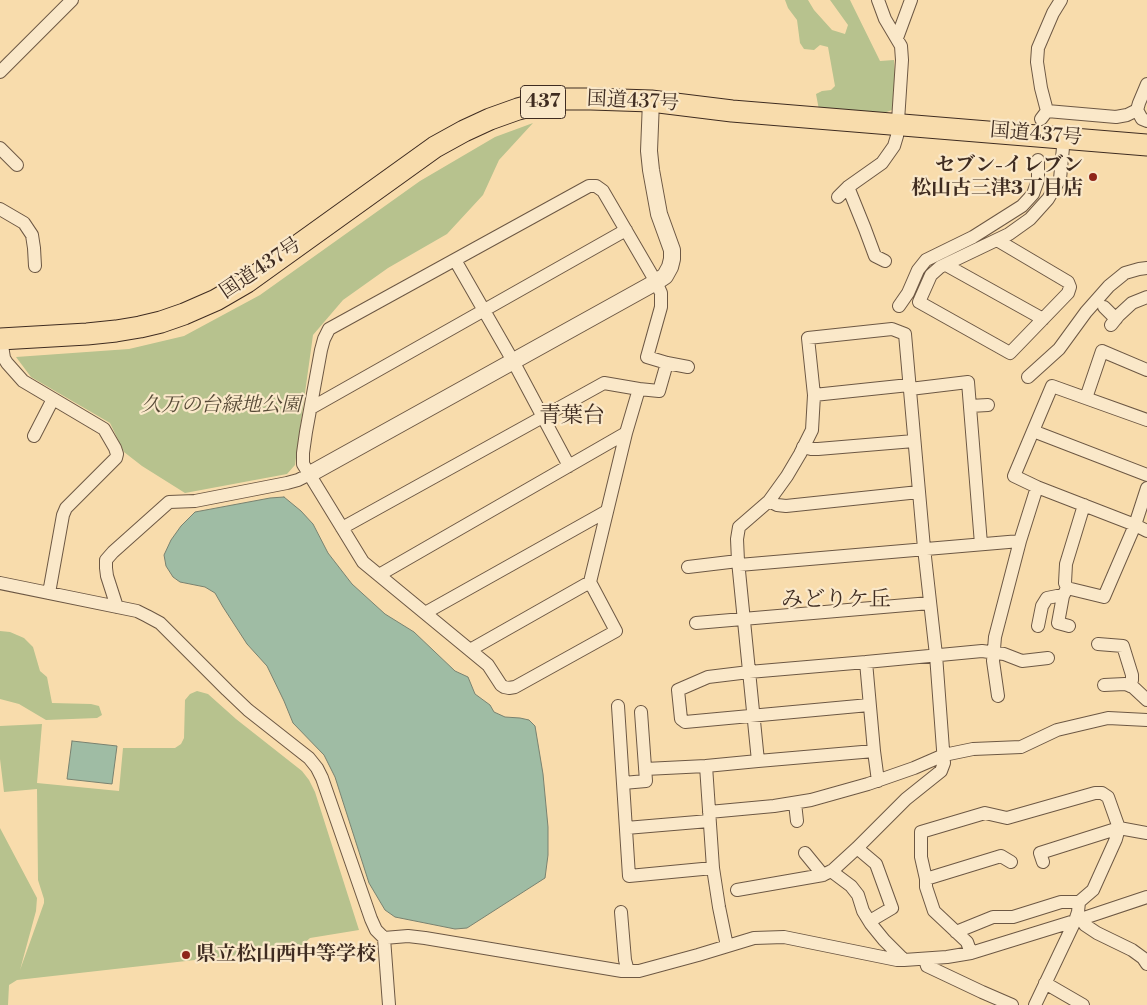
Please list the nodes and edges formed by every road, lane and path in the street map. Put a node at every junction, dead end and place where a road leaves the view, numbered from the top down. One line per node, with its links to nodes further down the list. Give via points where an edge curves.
1 (72, 0): 6 (street)
2 (878, 0): 5 (street)
3 (911, 0): 5 (street)
4 (1061, 0): 9 (street, via 1038,48 1044,115 1116,116)
5 (897, 38): 11 (street, via 902,60)
6 (0, 72)
7 (1147, 84): 9 (street)
8 (651, 107): 11 (highway, 国道437号 / 437, via 731,122); 28 (street, via 649,151 654,190 672,250 670,267); 34 (highway, 国道437号 / 437, via 544,114 478,137 441,157 253,291 188,325 117,342)
9 (1138, 110): 10 (street, via 1142,119)
10 (1147, 121)
11 (898, 130): 12 (highway, 国道437号 / 437); 18 (street, via 894,146 882,163)
12 (1063, 143): 13 (highway, 国道437号 / 437); 15 (highway, 国道437号 / 437); 22 (street, via 1060,179 1048,199 1030,219)
13 (1147, 144)
14 (0, 148): 17 (street)
15 (1147, 156)
16 (1038, 160): 30 (street, via 1038,180 1033,194 1022,206 973,237 926,260)
17 (18, 165)
18 (848, 187): 19 (street); 24 (street, via 875,256)
19 (838, 197)
20 (0, 209): 26 (street, via 24,223 32,235)
21 (626, 230): 23 (street, via 603,190 589,186); 28 (street); 32 (street)
22 (997, 240): 25 (street); 33 (street, via 1068,282 1068,293)
23 (455, 260): 32 (street); 47 (street, via 329,329 321,350)
24 (885, 261)
25 (946, 264): 33 (street); 33 (street, via 931,275 919,302 1010,353)
26 (35, 266)
27 (1147, 268): 39 (street, via 1125,273 1108,286 1059,349)
28 (656, 282): 35 (street); 36 (street, via 661,292 661,307 647,357)
29 (1147, 297): 31 (street, via 1132,303 1113,322)
30 (899, 306)
31 (1104, 307)
32 (484, 310): 35 (street); 47 (street)
33 (1043, 319)
34 (1, 345): 44 (street, via 7,363 23,381)
35 (513, 361): 48 (street); 56 (street)
36 (667, 363): 37 (street); 41 (street, via 660,391)
37 (688, 367)
38 (1147, 370): 43 (street, via 1102,351)
39 (1028, 376)
40 (909, 387): 42 (street); 42 (street, via 905,334 892,329 808,338); 46 (street, via 968,382); 53 (street)
41 (639, 389): 48 (street, via 604,383); 51 (street)
42 (814, 395): 54 (street, via 812,430)
43 (1086, 398): 49 (street); 50 (street, via 1052,386)
44 (53, 399): 52 (street); 76 (street, via 104,429 117,454 66,508)
45 (988, 405): 46 (street)
46 (970, 406): 68 (street)
47 (311, 408): 56 (street, via 303,453 303,464)
48 (542, 417): 55 (street); 65 (street)
49 (1147, 420)
50 (1033, 431): 57 (street); 58 (street, via 1014,476)
51 (626, 433): 55 (street); 63 (street)
52 (34, 436)
53 (914, 441): 54 (street, via 818,449); 60 (street)
54 (804, 447): 61 (street)
55 (569, 466): 72 (street)
56 (310, 474): 65 (street); 78 (street, via 287,483 195,501 169,502 106,560 107,576)
57 (1147, 475)
58 (1036, 487): 62 (street); 67 (street)
59 (1147, 488): 64 (street)
60 (919, 492): 61 (street, via 786,506); 69 (street)
61 (769, 501): 70 (street, via 739,527)
62 (1084, 505): 64 (street); 75 (street, via 1066,564)
63 (607, 511): 73 (street); 79 (street)
64 (1135, 525): 66 (street); 75 (street, via 1104,597)
65 (342, 528): 72 (street, via 363,562)
66 (1147, 531)
67 (1020, 541): 68 (street); 86 (street)
68 (982, 544): 69 (street)
69 (924, 548): 70 (street); 77 (street)
70 (739, 563): 71 (street); 80 (street)
71 (688, 567)
72 (379, 575): 79 (street)
73 (590, 582): 85 (street); 85 (street, via 616,631 509,688 501,685 488,665)
74 (0, 583): 76 (street)
75 (1065, 592): 82 (street, via 1047,598); 83 (street, via 1058,623)
76 (49, 593): 78 (street)
77 (930, 603): 80 (street); 87 (street)
78 (117, 607): 127 (street, via 137,611 160,623 227,690 309,758 322,778 371,919)
79 (425, 613): 85 (street)
80 (744, 619): 81 (street); 90 (street)
81 (696, 623)
82 (1038, 626)
83 (1069, 626)
84 (1098, 644): 92 (street, via 1123,646 1132,675)
85 (470, 650)
86 (993, 652): 87 (street); 88 (street, via 1022,660); 93 (street)
87 (936, 655): 89 (street); 101 (street)
88 (1048, 658)
89 (866, 662): 90 (street); 95 (street)
90 (749, 672): 98 (street); 98 (street, via 708,677 678,690 681,719 685,722)
91 (1104, 685): 92 (street)
92 (1130, 686): 94 (street)
93 (998, 696)
94 (1147, 700)
95 (870, 705): 98 (street); 100 (street)
96 (618, 706): 106 (street)
97 (641, 712): 104 (street, via 648,733)
98 (753, 715): 102 (street)
99 (1147, 720): 101 (street, via 1108,718 1057,730 1021,747 974,749)
100 (874, 751): 102 (street); 105 (street)
101 (944, 755): 105 (street); 113 (street, via 940,771 906,799)
102 (758, 761): 103 (street)
103 (706, 766): 104 (street); 108 (street)
104 (645, 769): 106 (street, via 646,781)
105 (878, 780): 107 (street)
106 (623, 783): 110 (street)
107 (795, 803): 108 (street); 109 (street)
108 (709, 816): 110 (street); 117 (street)
109 (797, 821)
110 (626, 828): 117 (street, via 629,876)
111 (1118, 828): 112 (street); 116 (street, via 1040,853); 119 (street, via 1108,797 1102,793 1008,818 985,813 921,832 921,857); 122 (street, via 1093,890)
112 (1147, 834)
113 (857, 848): 118 (street); 125 (street, via 876,864 892,908)
114 (806, 853): 118 (street)
115 (1011, 862): 119 (street, via 1001,856)
116 (1043, 862)
117 (713, 868): 128 (street)
118 (827, 873): 120 (street); 125 (street, via 851,886)
119 (926, 879): 126 (street, via 934,912)
120 (737, 890)
121 (1147, 897): 124 (street)
122 (1080, 902): 124 (street); 126 (street, via 1061,902 1013,917 993,917)
123 (621, 912): 133 (street)
124 (1078, 920): 129 (street); 132 (street, via 1132,950); 134 (street)
125 (870, 921): 131 (street)
126 (956, 932): 129 (street, via 967,942)
127 (384, 938): 133 (street, via 425,938); 135 (street)
128 (727, 946): 131 (street, via 754,938 784,937); 133 (street, via 639,971)
129 (971, 953): 130 (street)
130 (925, 959): 131 (street); 136 (street, via 927,966)
131 (904, 960)
132 (1147, 964)
133 (628, 971)
134 (1045, 983): 137 (street); 138 (street)
135 (389, 1005)
136 (1012, 1005)
137 (1035, 1005)
138 (1083, 1005)

